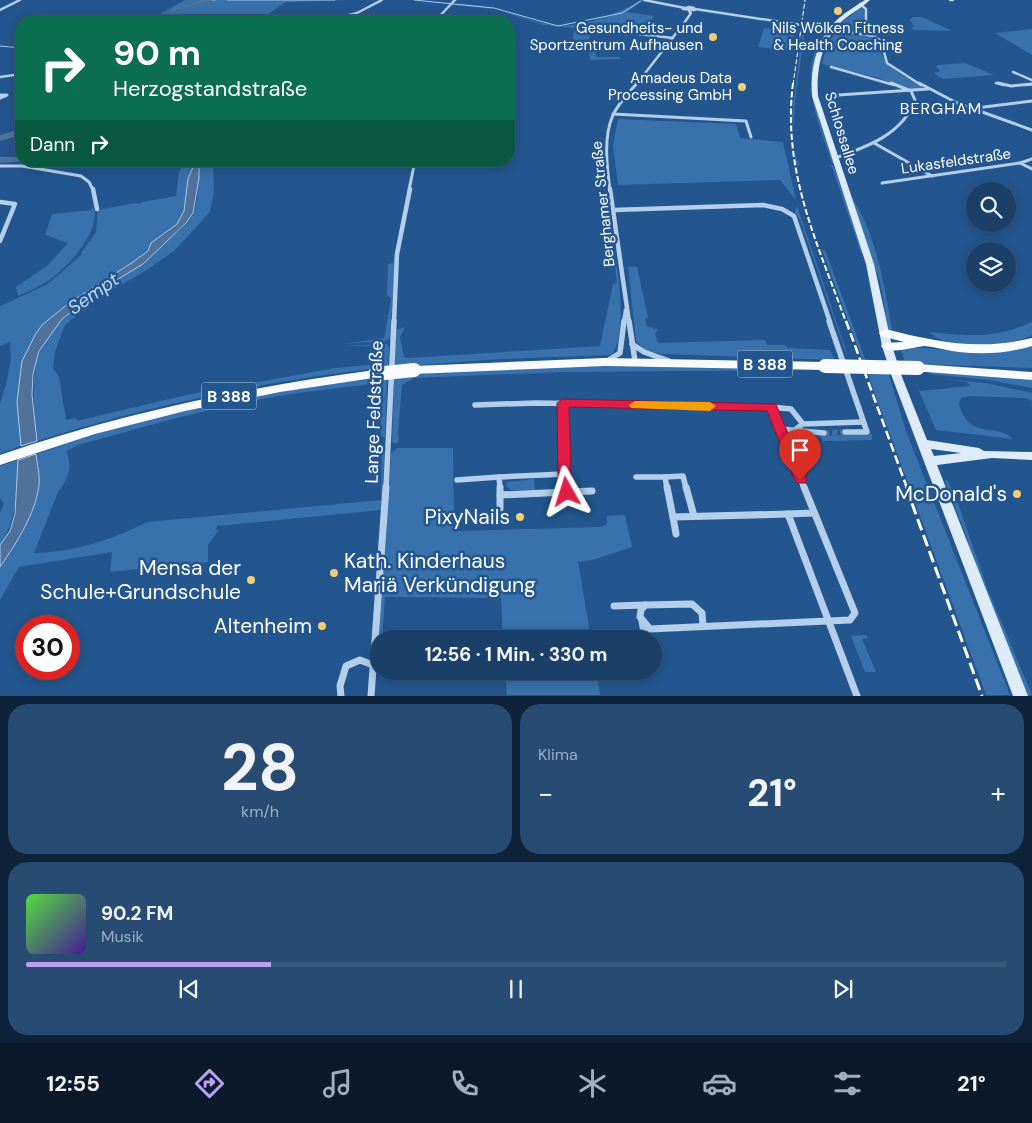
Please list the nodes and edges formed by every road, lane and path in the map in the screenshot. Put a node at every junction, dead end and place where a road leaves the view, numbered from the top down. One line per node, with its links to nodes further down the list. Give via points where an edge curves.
1 (20, 0): 9 (street)
2 (382, 0): 11 (street)
3 (455, 0): 12 (street)
4 (644, 0): 7 (street)
5 (868, 0): 6 (main road, Schlossallee)
6 (860, 4): 13 (main road, Schlossallee); 15 (street, via 866,11)
7 (685, 8): 8 (street); 10 (street)
8 (695, 9): 10 (street); 13 (street)
9 (0, 10)
10 (690, 11): 16 (street, Berghamer Straße)
11 (353, 15)
12 (441, 15)
13 (832, 29): 15 (street); 32 (main road, Schlossallee, via 820,50 814,82 815,96)
14 (603, 30): 16 (street)
15 (866, 34): 23 (street, via 881,41 883,54 891,66)
16 (673, 38): 28 (street, Berghamer Straße)
17 (831, 67): 24 (street)
18 (1013, 72): 21 (street)
19 (15, 75): 20 (street)
20 (0, 77)
21 (1032, 82): 22 (street, via 1011,86)
22 (996, 83)
23 (928, 89): 24 (street); 27 (street)
24 (911, 91): 25 (street); 31 (street, via 915,100 911,110 887,137)
25 (838, 95)
26 (1032, 101): 27 (street)
27 (974, 108): 29 (street)
28 (613, 114): 30 (street, via 746,121); 44 (street, Berghamer Straße, via 607,146)
29 (1032, 130)
30 (751, 137)
31 (874, 143): 32 (street); 40 (street)
32 (835, 158): 47 (main road, Schlossallee, via 870,264)
33 (1032, 159): 34 (street, Lukasfeldstraße)
34 (1020, 163): 39 (street); 40 (street, Lukasfeldstraße)
35 (0, 166): 36 (street)
36 (15, 166)
37 (28, 167): 43 (street, via 87,179 93,188)
38 (415, 167): 93 (street, Lange Feldstraße, via 398,254)
39 (1032, 169)
40 (932, 176): 41 (street, Lukasfeldstraße)
41 (882, 183)
42 (0, 202): 45 (street, via 15,204)
43 (97, 209)
44 (614, 210): 46 (street, Berghamer Straße); 61 (street, via 764,205 794,216)
45 (0, 241)
46 (627, 302): 49 (street, Berghamer Straße); 53 (street, Berghamer Straße, via 620,353)
47 (884, 333): 50 (main road, Schlossallee); 51 (main road)
48 (1032, 342): 51 (main road, via 999,350)
49 (632, 344): 52 (street, Berghamer Straße); 54 (street)
50 (887, 346): 51 (main road); 68 (main road, Schlossallee)
51 (951, 347)
52 (635, 361): 53 (main road, B 388); 54 (main road, B 388)
53 (605, 362): 71 (main road, B 388, bridge, via 414,370 291,385 224,397 86,432)
54 (672, 362): 55 (main road, B 388, bridge)
55 (963, 370): 56 (main road, B 388); 57 (main road, B 388)
56 (1032, 371)
57 (1032, 376)
58 (563, 403): 59 (street); 60 (street); 74 (street)
59 (475, 405)
60 (771, 407): 62 (street, via 796,411); 64 (street)
61 (863, 422): 62 (street); 65 (street, via 866,432)
62 (803, 424): 63 (street)
63 (796, 428): 64 (street); 67 (street)
64 (780, 429): 72 (street)
65 (845, 432)
66 (824, 433): 67 (street)
67 (805, 434): 72 (street, via 812,452 798,453)
68 (924, 444): 69 (main road); 73 (main road, Schlossallee)
69 (992, 454): 70 (main road); 73 (main road)
70 (1032, 456)
71 (0, 460)
72 (793, 460): 83 (street)
73 (933, 468): 100 (main road, Schlossallee, via 964,556)
74 (564, 474): 75 (street); 80 (street)
75 (499, 477): 78 (street); 81 (street)
76 (636, 477): 77 (street)
77 (665, 477): 85 (street, via 684,476); 86 (street)
78 (457, 480)
79 (592, 491): 80 (street)
80 (567, 492): 81 (street)
81 (500, 495): 82 (street)
82 (500, 509)
83 (814, 513): 84 (street); 91 (street, via 855,616 850,620)
84 (788, 514): 85 (street); 91 (street)
85 (694, 516): 86 (street)
86 (673, 517): 87 (street)
87 (676, 534)
88 (645, 605): 89 (street); 90 (street, via 641,610); 92 (street, via 692,604 702,611)
89 (614, 606)
90 (642, 620): 92 (street, via 650,629); 94 (street)
91 (828, 621): 92 (street); 99 (street)
92 (703, 626)
93 (376, 630)
94 (644, 630)
95 (370, 663): 97 (street, via 356,660 346,666 340,686)
96 (373, 680): 98 (street, Lange Feldstraße)
97 (341, 696)
98 (372, 696)
99 (857, 696)
100 (1021, 696)

